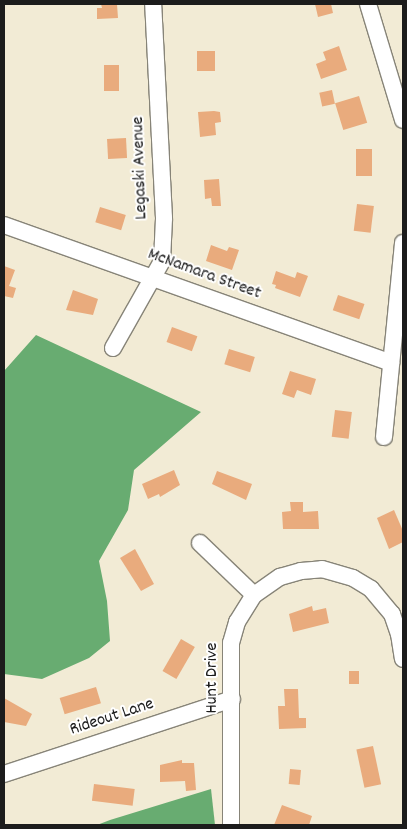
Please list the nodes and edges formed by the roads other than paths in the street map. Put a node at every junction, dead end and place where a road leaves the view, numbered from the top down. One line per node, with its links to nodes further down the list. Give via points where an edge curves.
1 (153, 4): 6 (street, Legaski Avenue, via 164,218 162,261)
2 (368, 4): 3 (street)
3 (403, 120)
4 (4, 225): 6 (street, McNamara Street)
5 (403, 243): 8 (street)
6 (153, 278): 7 (street, Legaski Avenue); 8 (street, McNamara Street)
7 (113, 348)
8 (391, 363): 9 (street)
9 (384, 437)
10 (200, 543): 11 (street)
11 (254, 595): 12 (street, Hunt Drive, via 280,577 301,571 322,570 353,578 371,589 392,614); 13 (street, Hunt Drive, via 237,622 231,643)
12 (403, 660)
13 (232, 699): 14 (street, Rideout Lane); 15 (street, Hunt Drive)
14 (4, 774)
15 (231, 825)

